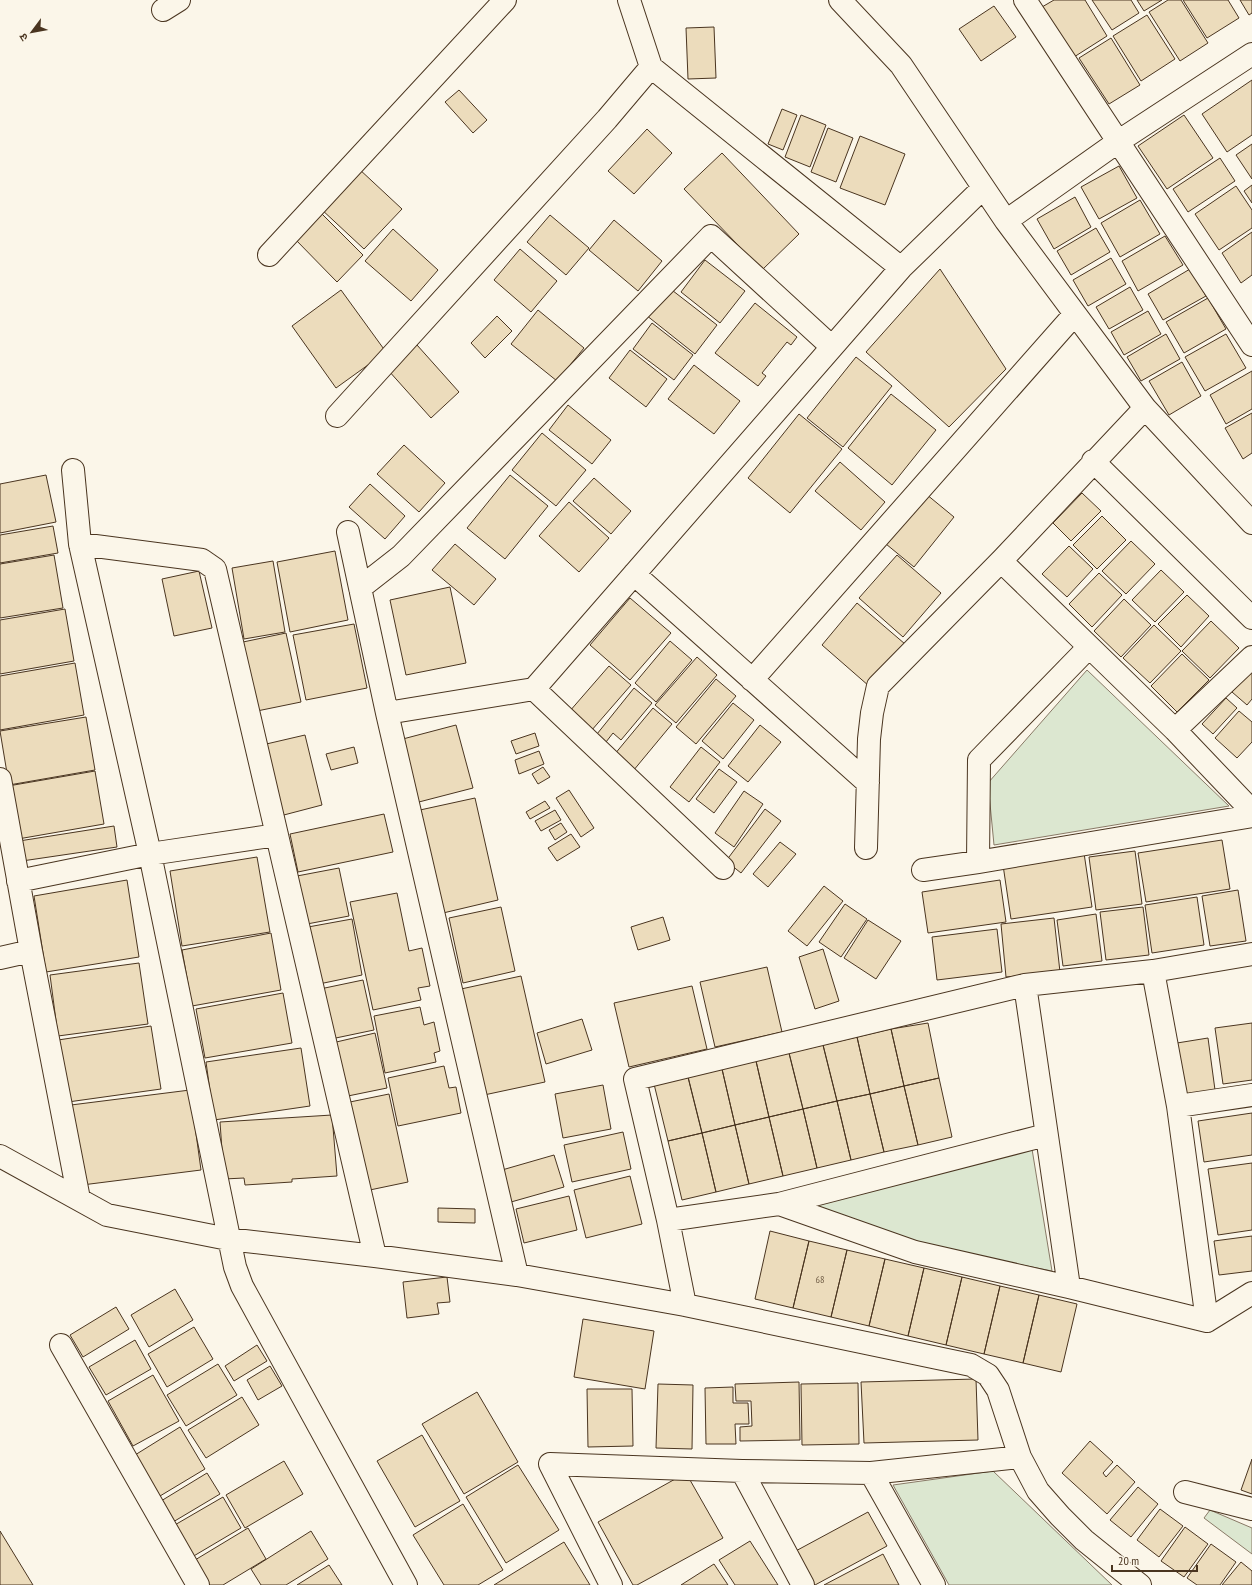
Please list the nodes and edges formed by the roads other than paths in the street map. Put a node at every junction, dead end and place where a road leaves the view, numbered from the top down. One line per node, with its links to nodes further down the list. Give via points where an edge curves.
1 (505, 0): 10 (street)
2 (629, 0): 6 (street)
3 (840, 0): 8 (street, via 901,65)
4 (1026, 0): 7 (street)
5 (1252, 54): 7 (street)
6 (651, 67): 11 (street); 16 (street, via 608,120)
7 (1119, 141): 9 (street); 13 (street)
8 (983, 188): 9 (street); 11 (street)
9 (1006, 221): 12 (street)
10 (269, 255)
11 (901, 268): 14 (street)
12 (1074, 315): 15 (street); 28 (street)
13 (1252, 345)
14 (832, 346): 23 (street); 24 (street, via 711,236 401,556)
15 (1145, 408): 17 (street); 19 (street)
16 (338, 416)
17 (1093, 462): 22 (street); 25 (street)
18 (73, 470): 21 (street)
19 (1252, 523)
20 (348, 532): 24 (street)
21 (80, 544): 36 (street, via 202,560 215,569); 38 (street)
22 (1001, 561): 26 (street); 32 (street, via 878,686 872,713)
23 (634, 574): 28 (street); 29 (street)
24 (360, 588): 30 (street)
25 (1252, 618)
26 (1089, 647): 31 (street); 39 (street, via 979,760)
27 (1252, 657): 31 (street)
28 (752, 680): 32 (street)
29 (534, 689): 30 (street); 40 (street)
30 (387, 712): 57 (street)
31 (1175, 730): 34 (street)
32 (868, 783): 37 (street)
33 (1, 791): 42 (street)
34 (1252, 811)
35 (1252, 816): 39 (street)
36 (277, 834): 38 (street); 56 (street)
37 (866, 848)
38 (150, 854): 42 (street); 55 (street)
39 (978, 862): 41 (street)
40 (723, 868)
41 (923, 870)
42 (18, 881): 43 (street)
43 (31, 950): 45 (street); 52 (street)
44 (1252, 954): 46 (street)
45 (0, 958)
46 (1153, 971): 47 (street); 49 (street)
47 (1025, 985): 50 (street); 54 (street, via 635,1079)
48 (1252, 1095): 49 (street)
49 (1178, 1106): 61 (street)
50 (1046, 1135): 53 (street); 58 (street)
51 (0, 1156): 52 (street)
52 (79, 1200): 55 (street, via 107,1215)
53 (779, 1204): 54 (street); 58 (street, via 915,1252)
54 (668, 1220): 60 (street)
55 (228, 1239): 56 (street); 69 (street, via 242,1286)
56 (375, 1256): 57 (street)
57 (517, 1275): 60 (street)
58 (1069, 1287): 61 (street)
59 (1252, 1293): 61 (street)
60 (685, 1305): 63 (street, via 971,1365 988,1375 998,1390)
61 (1207, 1321)
62 (61, 1345): 68 (street)
63 (1020, 1457): 65 (street); 73 (street, via 1038,1490 1060,1516 1084,1540)
64 (742, 1471): 65 (street); 70 (street, via 550,1464); 71 (street)
65 (871, 1474): 72 (street)
66 (1185, 1492): 67 (street)
67 (1252, 1510)
68 (198, 1585)
69 (406, 1585)
70 (610, 1585)
71 (803, 1585)
72 (934, 1585)
73 (1140, 1585)

